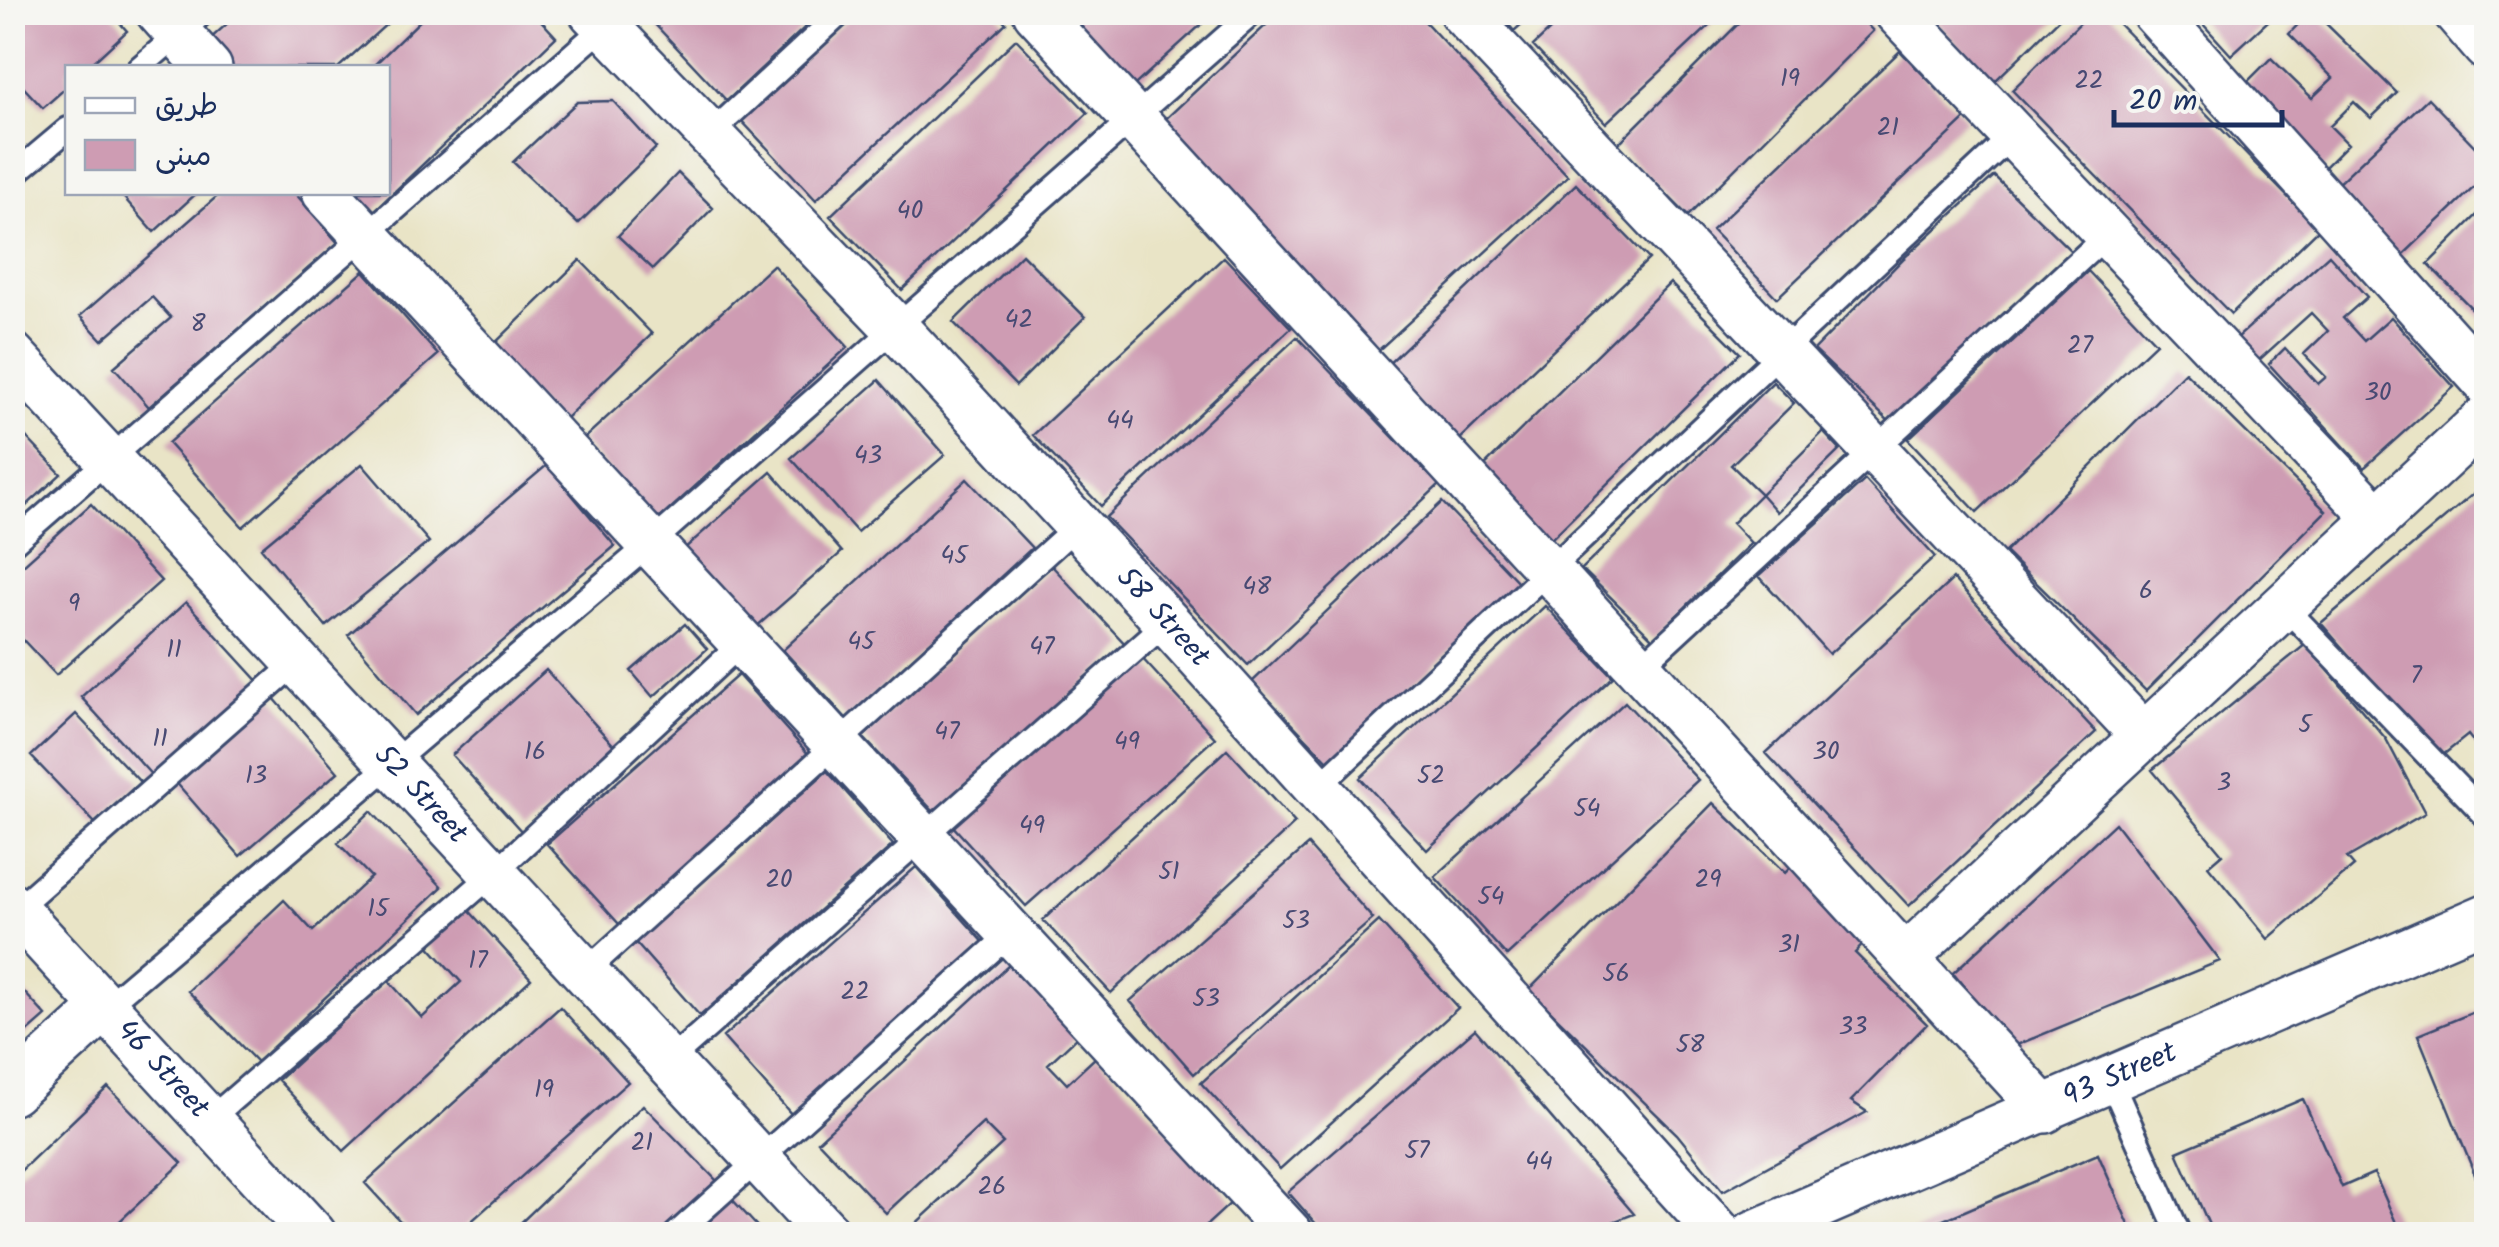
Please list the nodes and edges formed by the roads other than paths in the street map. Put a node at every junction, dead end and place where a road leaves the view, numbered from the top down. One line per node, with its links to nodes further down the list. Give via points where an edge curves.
1 (842, 12): 15 (lane)
2 (1036, 12): 13 (street)
3 (1254, 12): 13 (lane)
4 (1462, 12): 22 (street)
5 (1898, 12): 16 (street)
6 (2154, 12): 24 (street)
7 (2456, 12): 10 (street)
8 (606, 17): 15 (street, 58 Street); 20 (lane)
9 (180, 20): 11 (lane); 12 (street)
10 (2486, 47)
11 (142, 65)
12 (207, 65)
13 (1136, 120): 21 (lane); 32 (street)
14 (65, 132): 17 (lane)
15 (710, 134): 21 (street, 58 Street)
16 (2014, 135): 19 (street); 22 (lane)
17 (12, 176)
18 (328, 195): 20 (street)
19 (2108, 234): 26 (lane); 28 (street)
20 (365, 236): 27 (lane); 31 (street)
21 (896, 328): 29 (street, 58 Street); 31 (lane)
22 (1782, 352): 26 (street); 32 (lane)
23 (12, 355): 27 (street, 52 Street)
24 (2486, 382)
25 (2486, 418): 28 (street)
26 (1874, 450): 37 (lane); 38 (street)
27 (109, 459): 30 (lane); 36 (street, 52 Street)
28 (2378, 519): 33 (street)
29 (1078, 525): 34 (street, 58 Street); 39 (lane)
30 (12, 544)
31 (650, 544): 35 (street); 40 (lane)
32 (1550, 570): 37 (street); 41 (lane)
33 (2284, 606): 38 (street); 42 (lane)
34 (1167, 622): 41 (street, 58 Street); 43 (lane)
35 (742, 643): 39 (street); 44 (lane)
36 (296, 662): 40 (street, 52 Street); 45 (lane)
37 (1640, 668): 48 (street)
38 (2144, 736): 48 (street)
39 (837, 744): 43 (street); 49 (lane)
40 (391, 764): 44 (street, 52 Street); 50 (lane)
41 (1319, 786): 62 (street, 58 Street)
42 (2486, 816)
43 (922, 837): 47 (street); 51 (lane)
44 (493, 874): 49 (street, 52 Street); 55 (lane)
45 (14, 908): 50 (street, 46 Street)
46 (2486, 918): 52 (street, 93 Street)
47 (1010, 934): 56 (lane); 61 (street)
48 (1906, 957): 54 (street)
49 (585, 972): 51 (street, 52 Street)
50 (105, 1007): 53 (street); 55 (street, 46 Street)
51 (668, 1062): 56 (street, 52 Street)
52 (2111, 1080): 54 (street, 93 Street); 64 (lane)
53 (12, 1092)
54 (2045, 1110): 57 (street, 93 Street)
55 (209, 1120): 58 (street, 46 Street)
56 (759, 1160): 59 (lane); 60 (street, 52 Street)
57 (1815, 1222): 63 (street, 93 Street)
58 (314, 1234)
59 (676, 1234)
60 (828, 1234)
61 (1290, 1234)
62 (1720, 1234)
63 (1753, 1234)
64 (2178, 1234)

